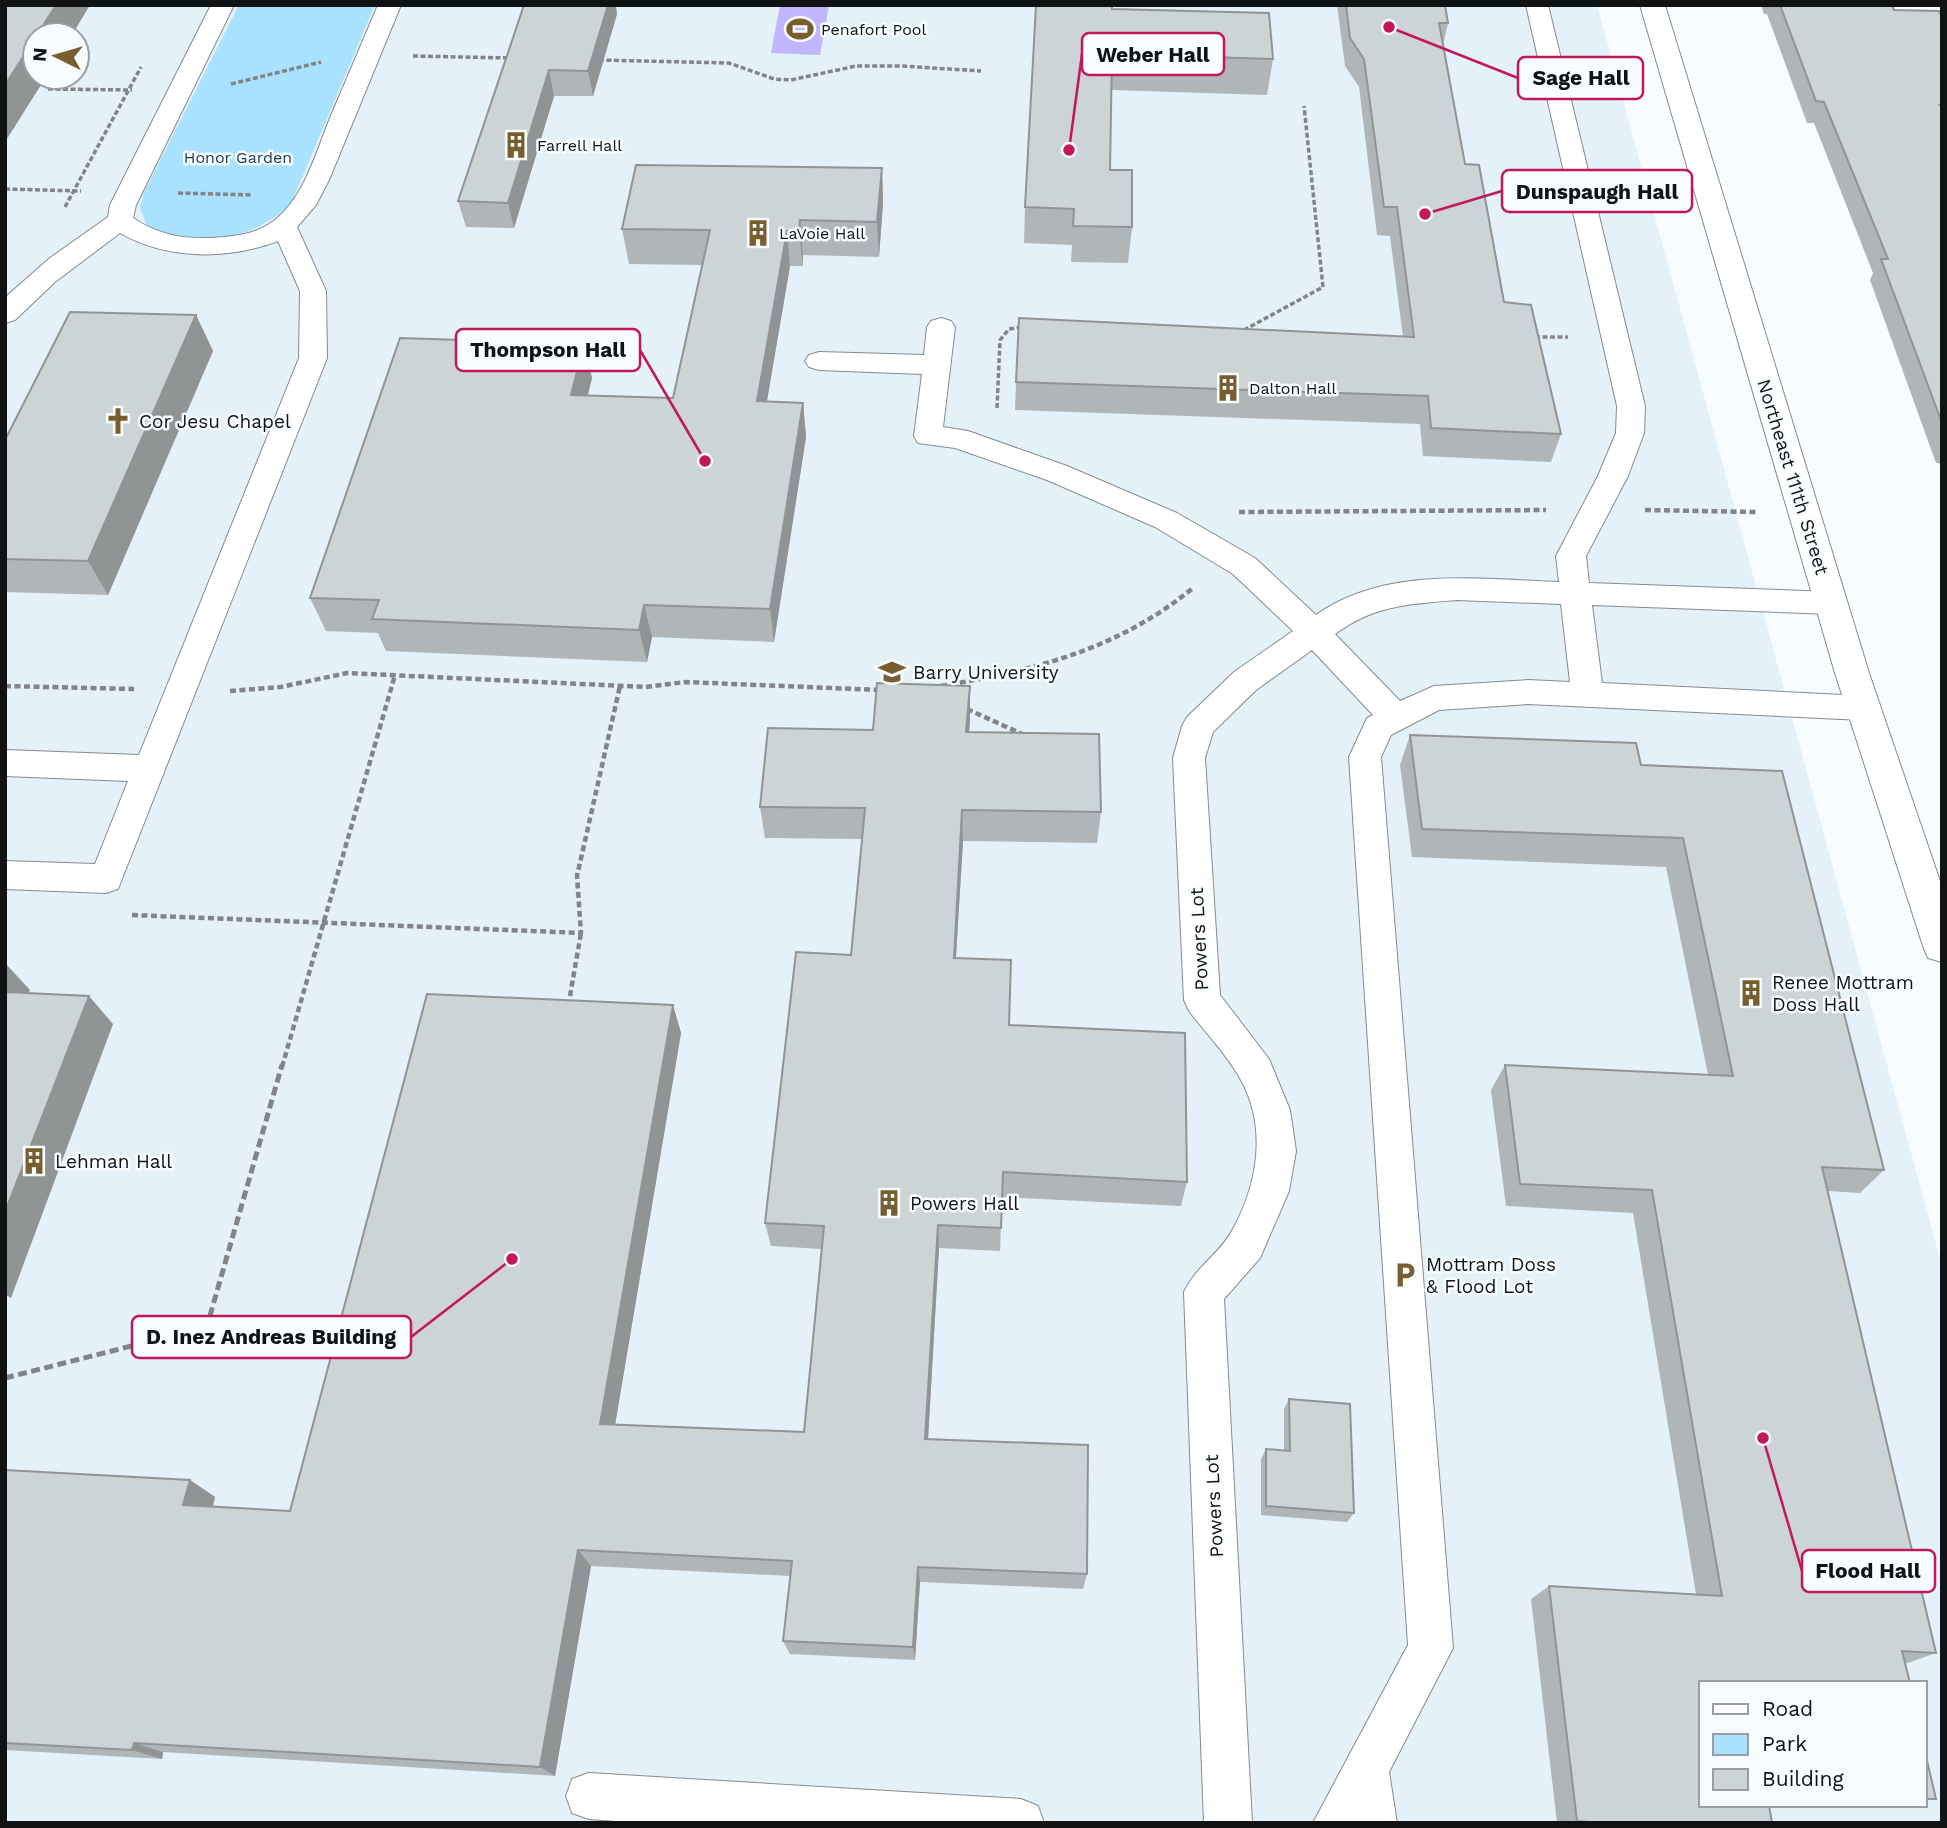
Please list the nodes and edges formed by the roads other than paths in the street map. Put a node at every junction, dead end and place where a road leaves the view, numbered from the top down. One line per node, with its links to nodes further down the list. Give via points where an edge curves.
1 (223, 5): 5 (lane, via 132,182)
2 (390, 5): 6 (lane, via 310,191)
3 (1537, 5): 11 (lane, via 1631,406 1630,433 1613,476 1571,556)
4 (1652, 5): 12 (street, Northeast 111th Street)
5 (120, 221): 6 (lane, via 160,244 188,247 258,240); 7 (lane, via 27,289)
6 (284, 226): 18 (lane, via 313,292 313,358)
7 (5, 314)
8 (941, 327): 10 (lane)
9 (820, 361): 10 (lane)
10 (937, 365): 13 (lane, via 928,436 958,438 1057,473 1166,520 1244,566)
11 (1575, 593): 12 (lane, Powers Lot); 13 (lane, Powers Lot, via 1457,589 1395,594 1344,611); 14 (lane)
12 (1831, 603): 15 (street, Northeast 111th Street)
13 (1314, 632): 16 (lane); 24 (lane, Powers Lot, via 1245,681 1198,726 1189,758 1202,1000 1256,1071 1270,1110 1277,1151 1270,1191 1245,1245 1204,1292)
14 (1587, 695): 15 (lane); 16 (lane, via 1528,692 1434,698)
15 (1863, 708): 20 (street, Northeast 111th Street)
16 (1396, 719): 21 (lane, via 1378,727 1365,757 1431,1648)
17 (5, 763): 18 (lane)
18 (149, 769): 19 (lane, via 106,879)
19 (5, 875)
20 (1942, 946)
21 (1365, 1769): 25 (lane); 26 (lane)
22 (589, 1796): 23 (lane)
23 (1021, 1823)
24 (1228, 1823)
25 (1336, 1823)
26 (1373, 1823)

